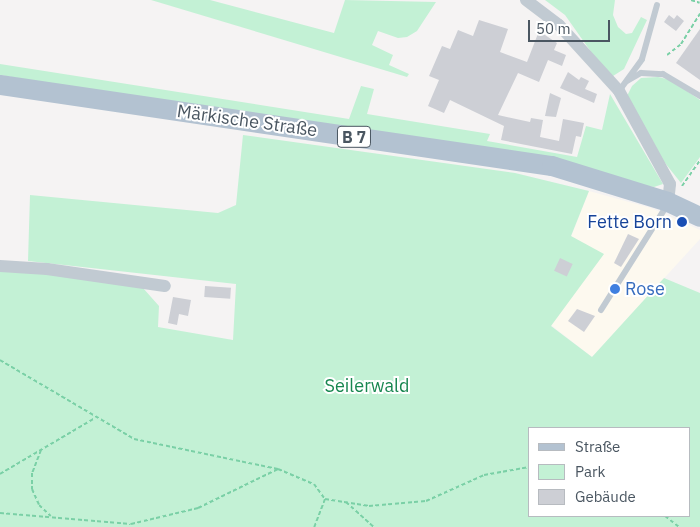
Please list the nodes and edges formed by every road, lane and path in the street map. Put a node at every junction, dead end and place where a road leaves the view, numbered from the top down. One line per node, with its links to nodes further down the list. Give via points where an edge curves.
1 (526, 0): 8 (street, via 559,25)
2 (691, 0): 3 (path)
3 (700, 3)
4 (657, 5): 8 (lane, via 642,59)
5 (700, 14): 6 (path, via 681,44)
6 (667, 55)
7 (0, 84): 11 (main road, Märkische Straße / B 7, via 552,166)
8 (621, 87): 9 (lane, via 641,73 663,74); 11 (street, via 670,184)
9 (700, 96)
10 (700, 160): 11 (path, via 677,191)
11 (673, 205): 12 (main road, Märkische Straße / B 7); 15 (lane)
12 (700, 217)
13 (0, 266): 14 (street, via 47,269)
14 (165, 286)
15 (601, 310)
16 (0, 360): 17 (path)
17 (96, 418): 18 (path); 20 (path, via 134,439)
18 (42, 450): 21 (path); 25 (path, via 32,473 32,489 39,505)
19 (528, 467): 23 (path, via 484,475 426,501 369,506)
20 (278, 469): 22 (path, via 314,484); 25 (path, via 198,508 131,524)
21 (0, 474)
22 (325, 499): 23 (path); 27 (path)
23 (345, 502): 28 (path)
24 (0, 513): 25 (path)
25 (51, 516)
26 (666, 517): 29 (path)
27 (314, 527)
28 (374, 527)
29 (678, 527)

